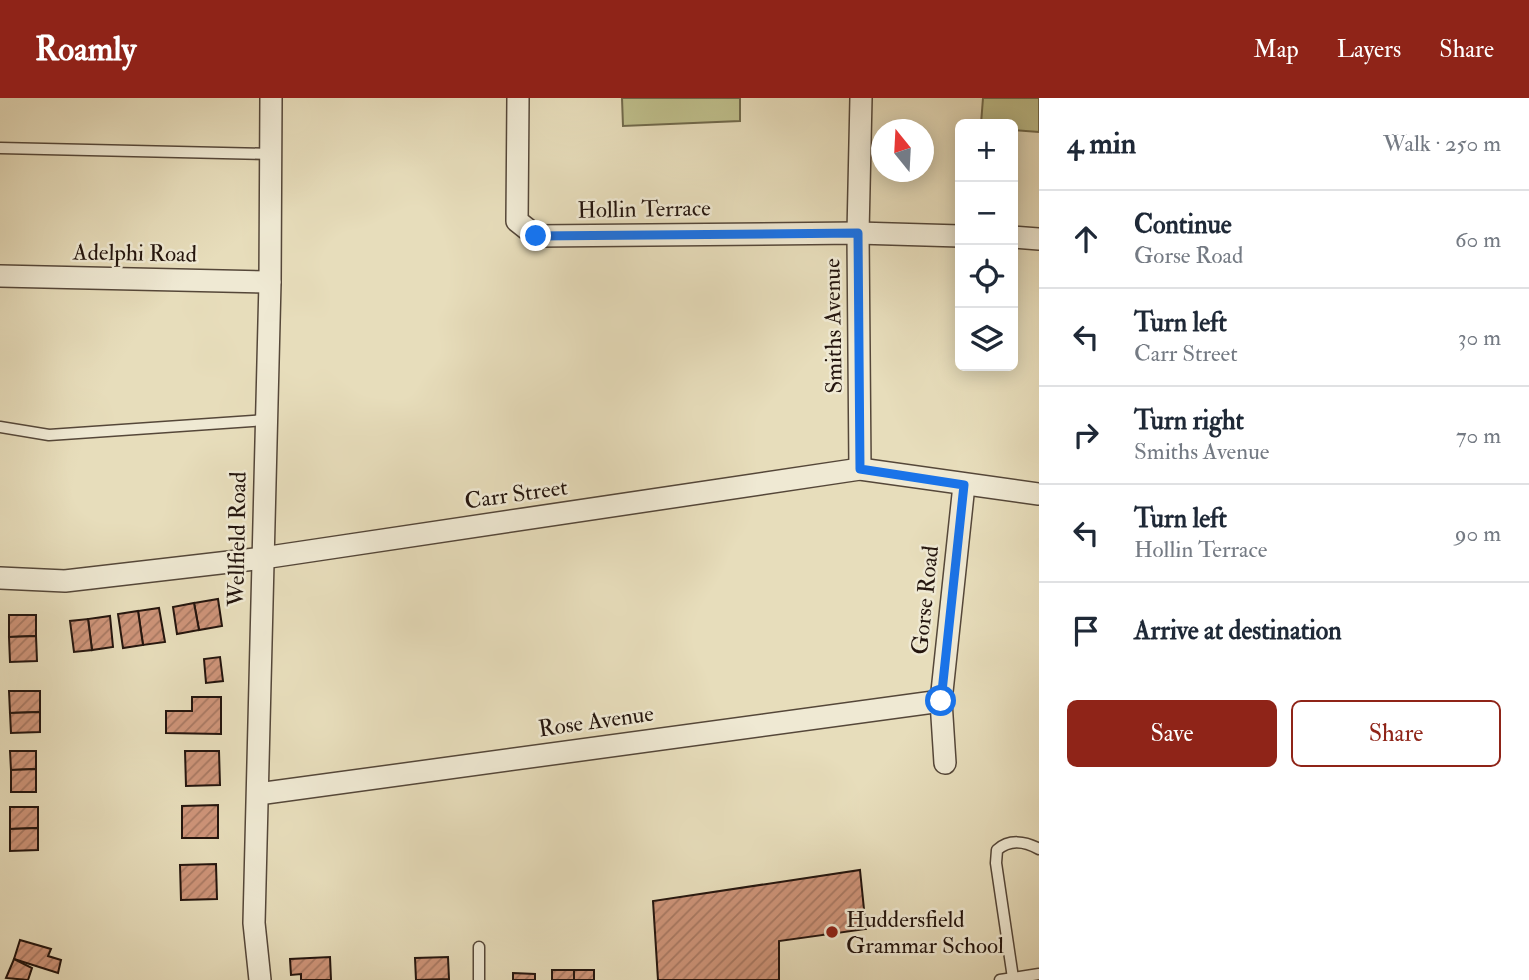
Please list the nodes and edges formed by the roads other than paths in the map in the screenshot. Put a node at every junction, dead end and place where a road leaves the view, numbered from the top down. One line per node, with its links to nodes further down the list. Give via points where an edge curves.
1 (271, 98): 5 (street, Wellfield Road)
2 (518, 98): 6 (street, Hollin Terrace, via 517,221 536,236)
3 (861, 98): 6 (street, Smiths Avenue)
4 (0, 148): 5 (lane)
5 (271, 154): 11 (street, Wellfield Road)
6 (858, 233): 7 (street); 14 (street, Smiths Avenue)
7 (955, 236)
8 (1018, 237): 9 (street)
9 (1039, 239)
10 (0, 276): 11 (street, Adelphi Road)
11 (270, 282): 12 (street, Wellfield Road)
12 (266, 420): 13 (lane, via 48,435); 17 (street, Wellfield Road)
13 (0, 427)
14 (860, 469): 15 (street, Carr Street); 17 (street, Carr Street)
15 (964, 485): 16 (street, Carr Street); 19 (street, Gorse Road)
16 (1039, 494)
17 (263, 558): 18 (street, Carr Street, via 65,580); 21 (street, Wellfield Road)
18 (0, 578)
19 (941, 701): 20 (street, Gorse Road); 21 (street, Rose Avenue)
20 (945, 763)
21 (258, 794): 26 (street, Wellfield Road, via 254,923)
22 (1039, 849): 25 (lane, via 1021,842 997,850)
23 (479, 947): 27 (lane)
24 (1039, 974): 25 (lane)
25 (1013, 978): 28 (lane)
26 (260, 980)
27 (479, 980)
28 (1000, 980)

